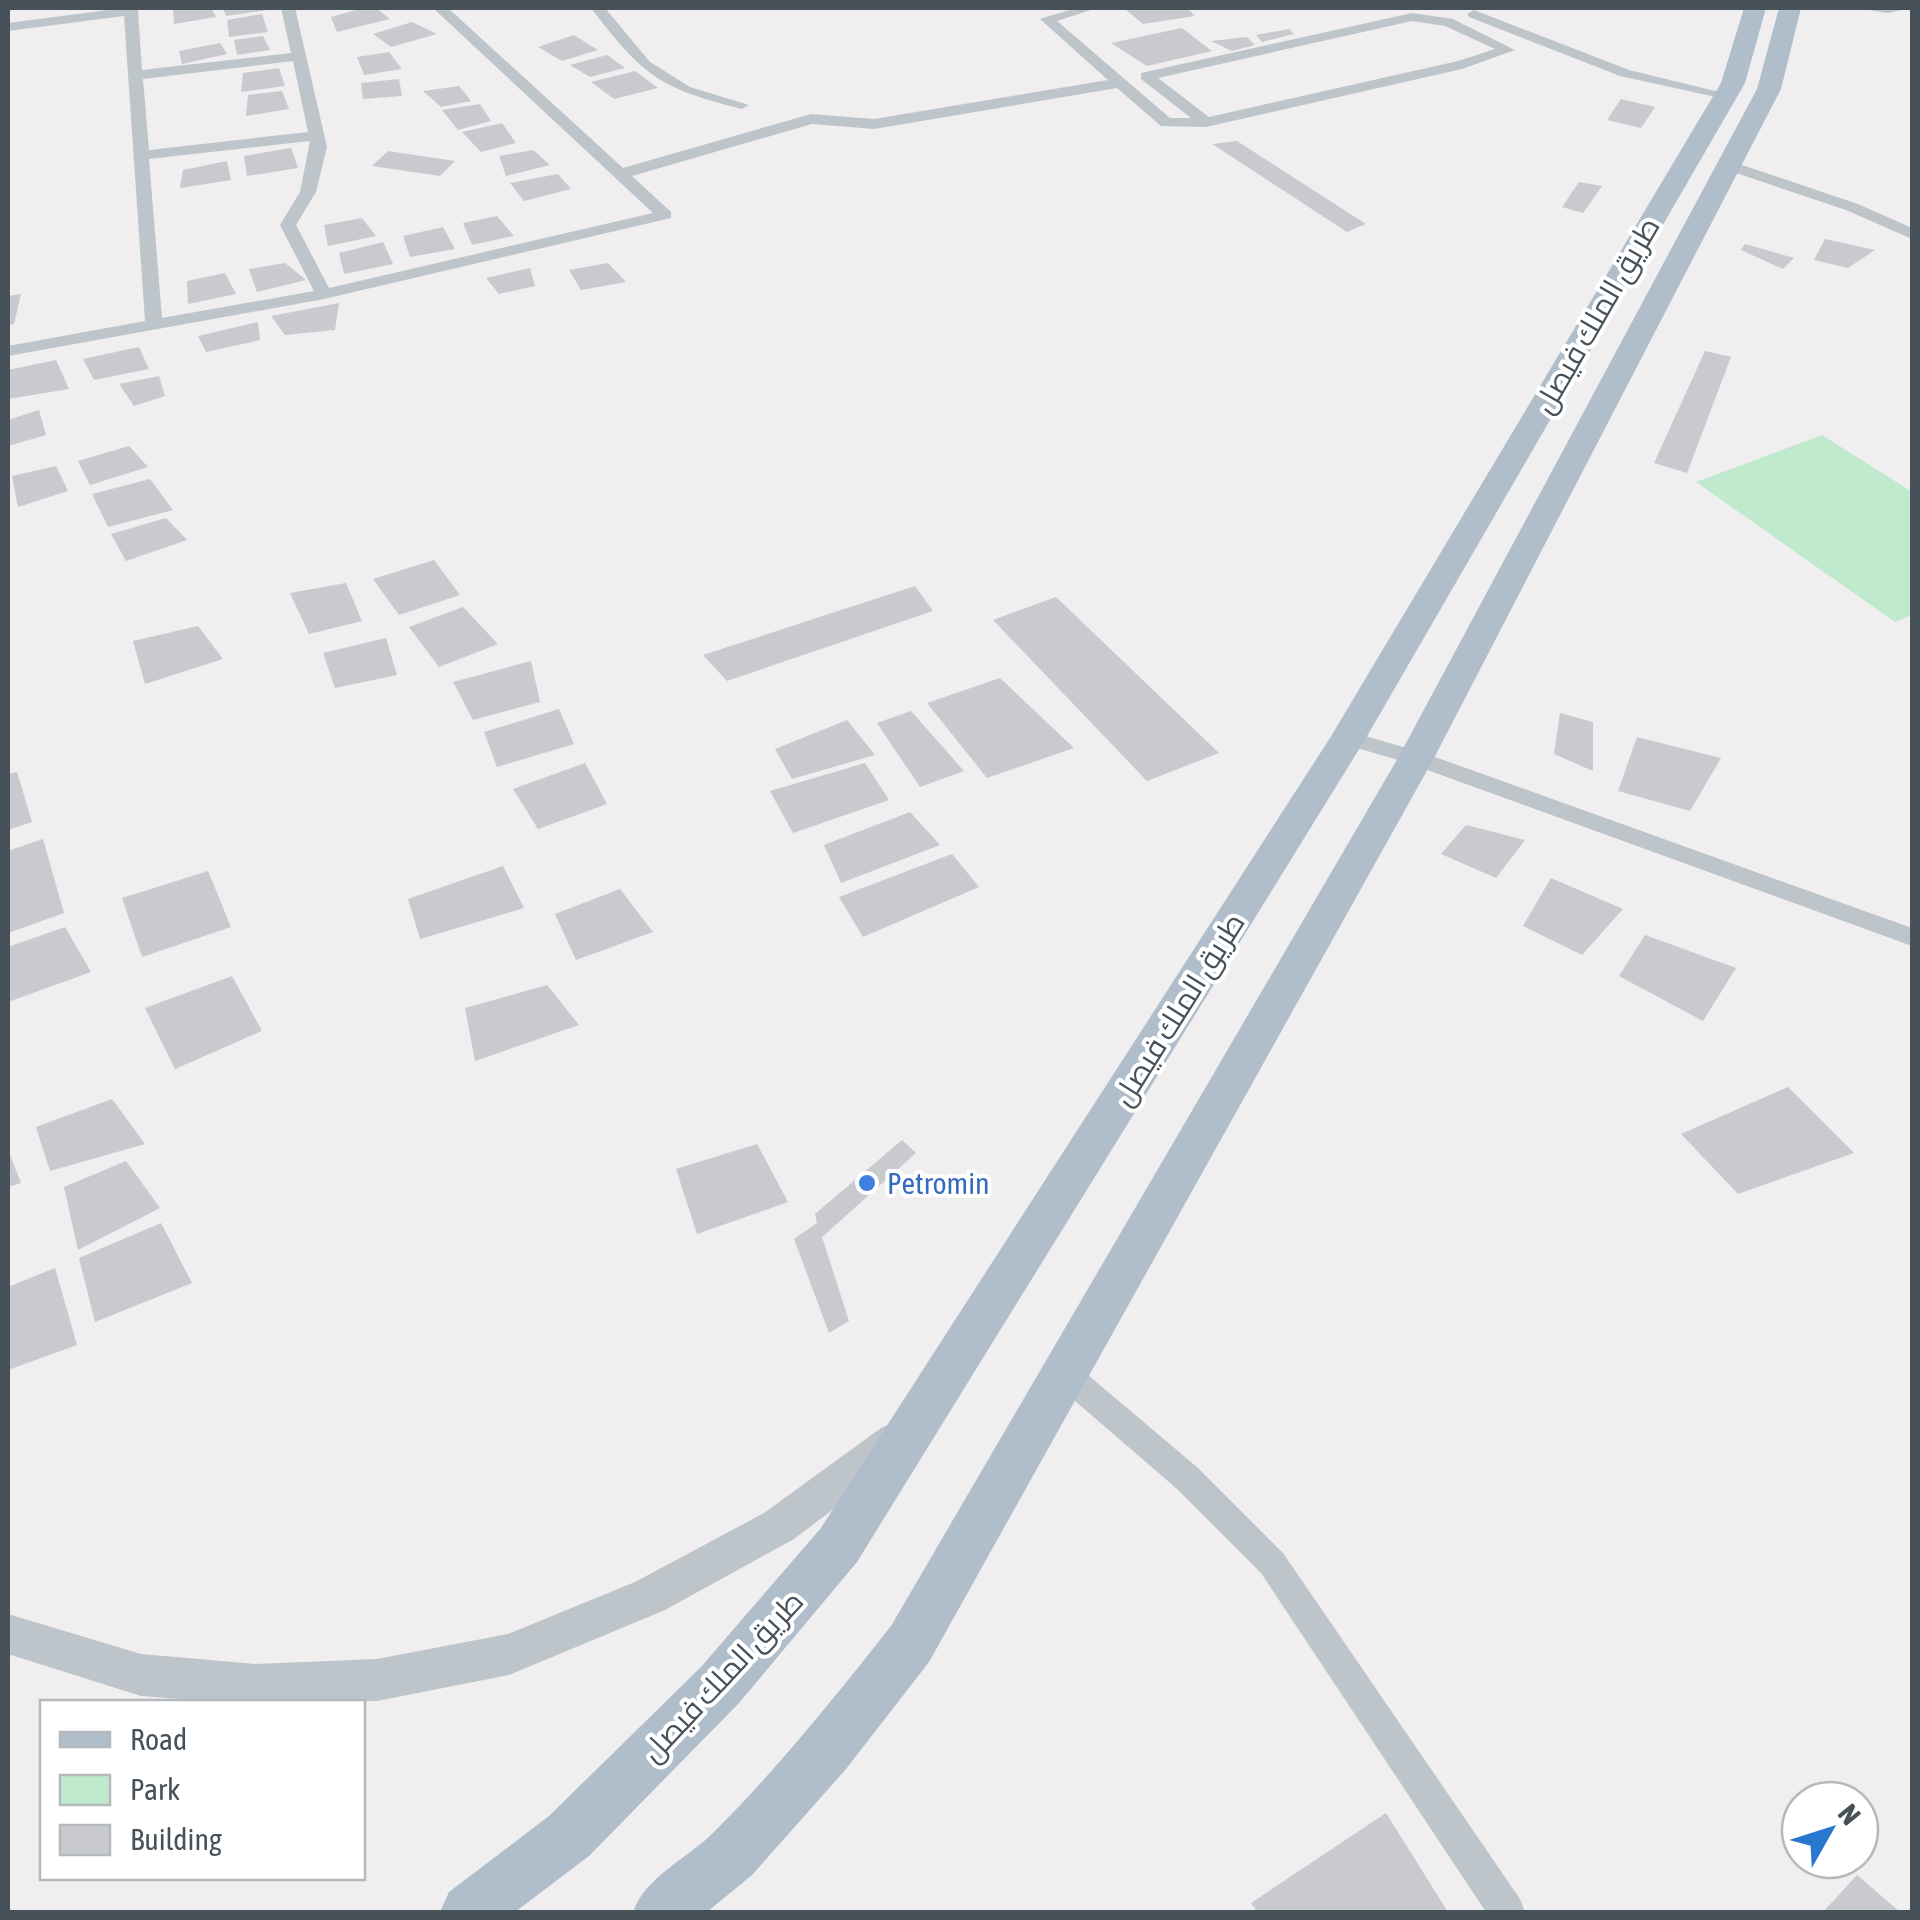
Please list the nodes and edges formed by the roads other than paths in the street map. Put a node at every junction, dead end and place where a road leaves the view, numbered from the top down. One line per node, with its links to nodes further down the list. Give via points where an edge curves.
1 (288, 8): 12 (street)
2 (440, 8): 21 (street)
3 (598, 8): 16 (street, via 645,64 685,90)
4 (1090, 8): 14 (street, via 1047,19)
5 (1457, 8): 15 (street, via 1625,73)
6 (1755, 8): 15 (main road, طريق الملك فيصل)
7 (1790, 8): 20 (main road, طريق الملك فيصل, via 1769,89)
8 (1859, 8): 9 (lane)
9 (1909, 8)
10 (130, 9): 11 (street); 13 (street)
11 (8, 26)
12 (301, 56): 13 (street); 18 (street)
13 (136, 75): 19 (street)
14 (1120, 83): 17 (street, via 1166,122); 21 (street, via 874,124 812,119)
15 (1725, 95): 26 (main road, طريق الملك فيصل)
16 (742, 105)
17 (1206, 122): 17 (street, via 1146,76 1412,17 1448,22 1508,50)
18 (317, 136): 19 (street); 23 (street, via 308,192 288,225)
19 (142, 155): 24 (street)
20 (1730, 166): 22 (street); 27 (main road, طريق الملك فيصل)
21 (622, 174): 23 (street, via 665,215)
22 (1912, 234)
23 (324, 294): 24 (street)
24 (154, 324): 25 (street)
25 (8, 351)
26 (1348, 738): 27 (street); 30 (main road, طريق الملك فيصل)
27 (1416, 758): 28 (street); 29 (main road, طريق الملك فيصل)
28 (1912, 937)
29 (1064, 1373): 32 (main road, طريق الملك فيصل, via 910,1644); 36 (street, via 1187,1478 1272,1563)
30 (918, 1422): 31 (street, via 779,1526 650,1596 509,1654 377,1680 256,1685 141,1675); 33 (main road, طريق الملك فيصل, via 839,1545 720,1685 568,1836)
31 (8, 1634)
32 (732, 1856): 34 (main road, طريق الملك فيصل); 35 (main road)
33 (468, 1912)
34 (662, 1912)
35 (688, 1912)
36 (1507, 1912)

